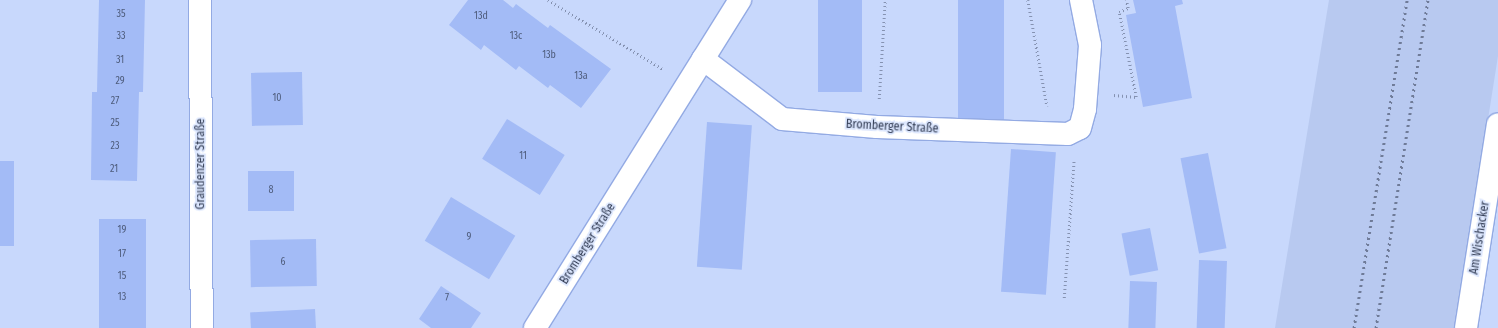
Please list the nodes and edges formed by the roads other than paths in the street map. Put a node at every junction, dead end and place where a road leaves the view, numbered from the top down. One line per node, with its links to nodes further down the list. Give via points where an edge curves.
1 (200, 0): 6 (street, Graudenzer Straße)
2 (740, 0): 4 (street, Bromberger Straße)
3 (1081, 0): 4 (street, Bromberger Straße, via 1090,45 1085,109 1080,128 1060,134 878,127 782,119)
4 (703, 59): 7 (street, Bromberger Straße)
5 (1498, 124): 8 (street, Am Wischacker)
6 (202, 328)
7 (535, 328)
8 (1466, 328)

